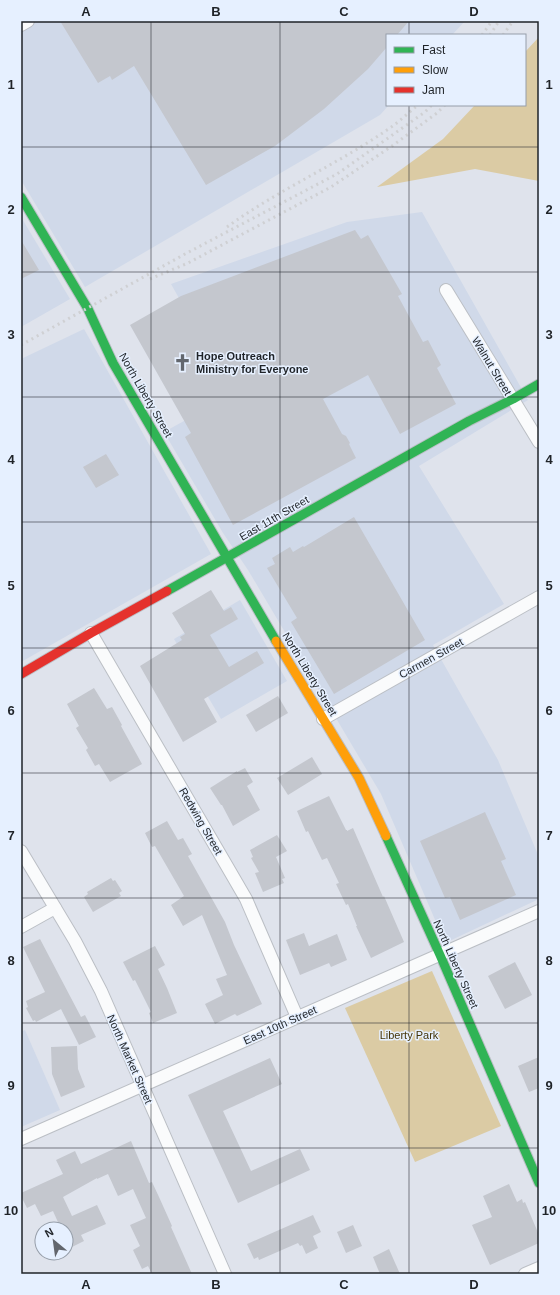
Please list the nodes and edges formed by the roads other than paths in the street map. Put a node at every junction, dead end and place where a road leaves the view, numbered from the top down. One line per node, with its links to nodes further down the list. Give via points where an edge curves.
1 (28, 21): 2 (street)
2 (21, 25)
3 (21, 197): 8 (street, North Liberty Street, via 88,309 114,363)
4 (446, 290): 6 (street, Walnut Street)
5 (539, 384): 6 (street, East 11th Street)
6 (513, 399): 7 (street, Walnut Street); 8 (street, East 11th Street, via 469,421)
7 (539, 442)
8 (227, 558): 10 (street, East 11th Street); 12 (street, North Liberty Street)
9 (539, 597): 12 (street, Carmen Street)
10 (91, 633): 11 (street, East 11th Street); 18 (street, Redwing Street, via 246,899)
11 (21, 674)
12 (323, 719): 17 (street, North Liberty Street, via 360,778)
13 (21, 852): 14 (street, North Market Street)
14 (55, 908): 16 (street); 19 (street, North Market Street, via 100,991)
15 (539, 911): 17 (street, East 10th Street)
16 (21, 928)
17 (440, 955): 18 (street, East 10th Street); 21 (street, North Liberty Street)
18 (297, 1017): 19 (street, East 10th Street)
19 (142, 1086): 20 (street, East 10th Street); 23 (street, North Market Street)
20 (21, 1139)
21 (539, 1183)
22 (539, 1268): 24 (street)
23 (225, 1274)
24 (525, 1274)

